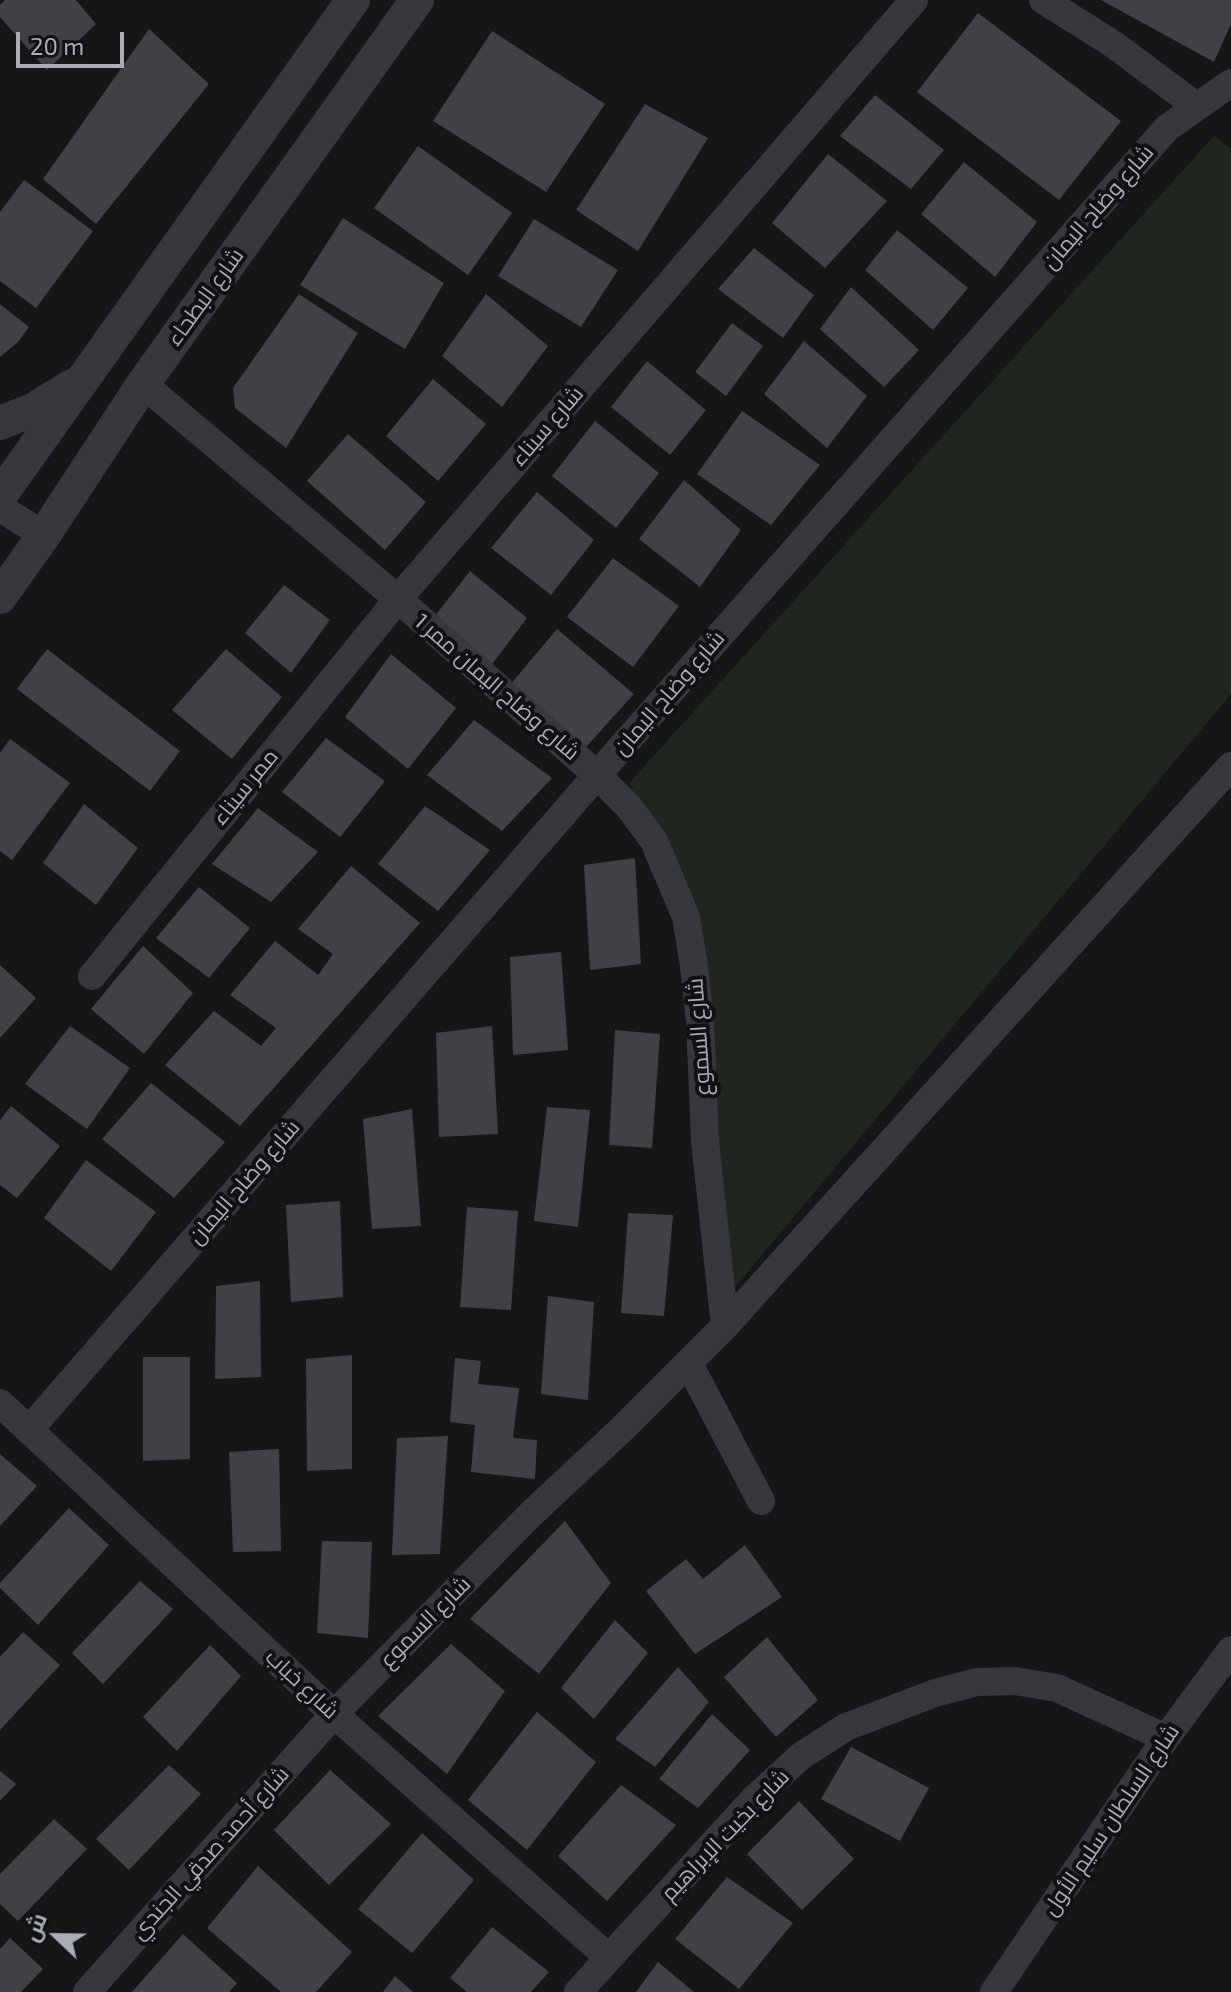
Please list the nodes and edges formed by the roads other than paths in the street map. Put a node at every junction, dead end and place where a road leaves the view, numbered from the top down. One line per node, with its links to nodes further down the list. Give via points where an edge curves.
1 (353, 0): 7 (street)
2 (417, 0): 8 (street, شارع البطحاء)
3 (914, 0): 15 (street, شارع سيناء)
4 (1043, 0): 6 (street)
5 (1231, 83): 6 (street, شارع وضاح اليمان)
6 (1196, 106): 17 (street, شارع وضاح اليمان, via 1167,128)
7 (86, 377): 9 (street, via 33,410); 10 (street)
8 (143, 384): 12 (street, شارع البطحاء); 15 (street)
9 (0, 423)
10 (0, 496)
11 (0, 508): 12 (street)
12 (44, 535): 13 (street, شارع البطحاء)
13 (10, 562): 14 (street, شارع البطحاء)
14 (0, 597)
15 (398, 599): 17 (street, شارع وضاح اليمان ممر 1); 18 (street, ممر سيناء)
16 (1231, 766): 19 (street, شارع السموع)
17 (597, 775): 19 (street, شارع السموع, via 654,841 686,917 700,1021 705,1141); 22 (street, شارع وضاح اليمان)
18 (92, 976)
19 (725, 1326): 20 (street, شارع السموع)
20 (689, 1364): 23 (street); 25 (street, شارع السموع, via 531,1514)
21 (0, 1403): 22 (street, شارع خباب)
22 (29, 1430): 25 (street, شارع خباب)
23 (761, 1501)
24 (1231, 1650): 26 (street, شارع السلطان سليم الأول)
25 (334, 1714): 27 (street, شارع خباب); 28 (street, شارع أحمد صدقي الجندي)
26 (1166, 1738): 27 (street, شارع بخيت الإبراهيم, via 1057,1688 1015,1681 977,1682 935,1693 846,1727 801,1756 754,1799); 30 (street, شارع السلطان سليم الأول)
27 (609, 1958): 29 (street, شارع بخيت الإبراهيم)
28 (87, 1992)
29 (578, 1992)
30 (994, 1992)

